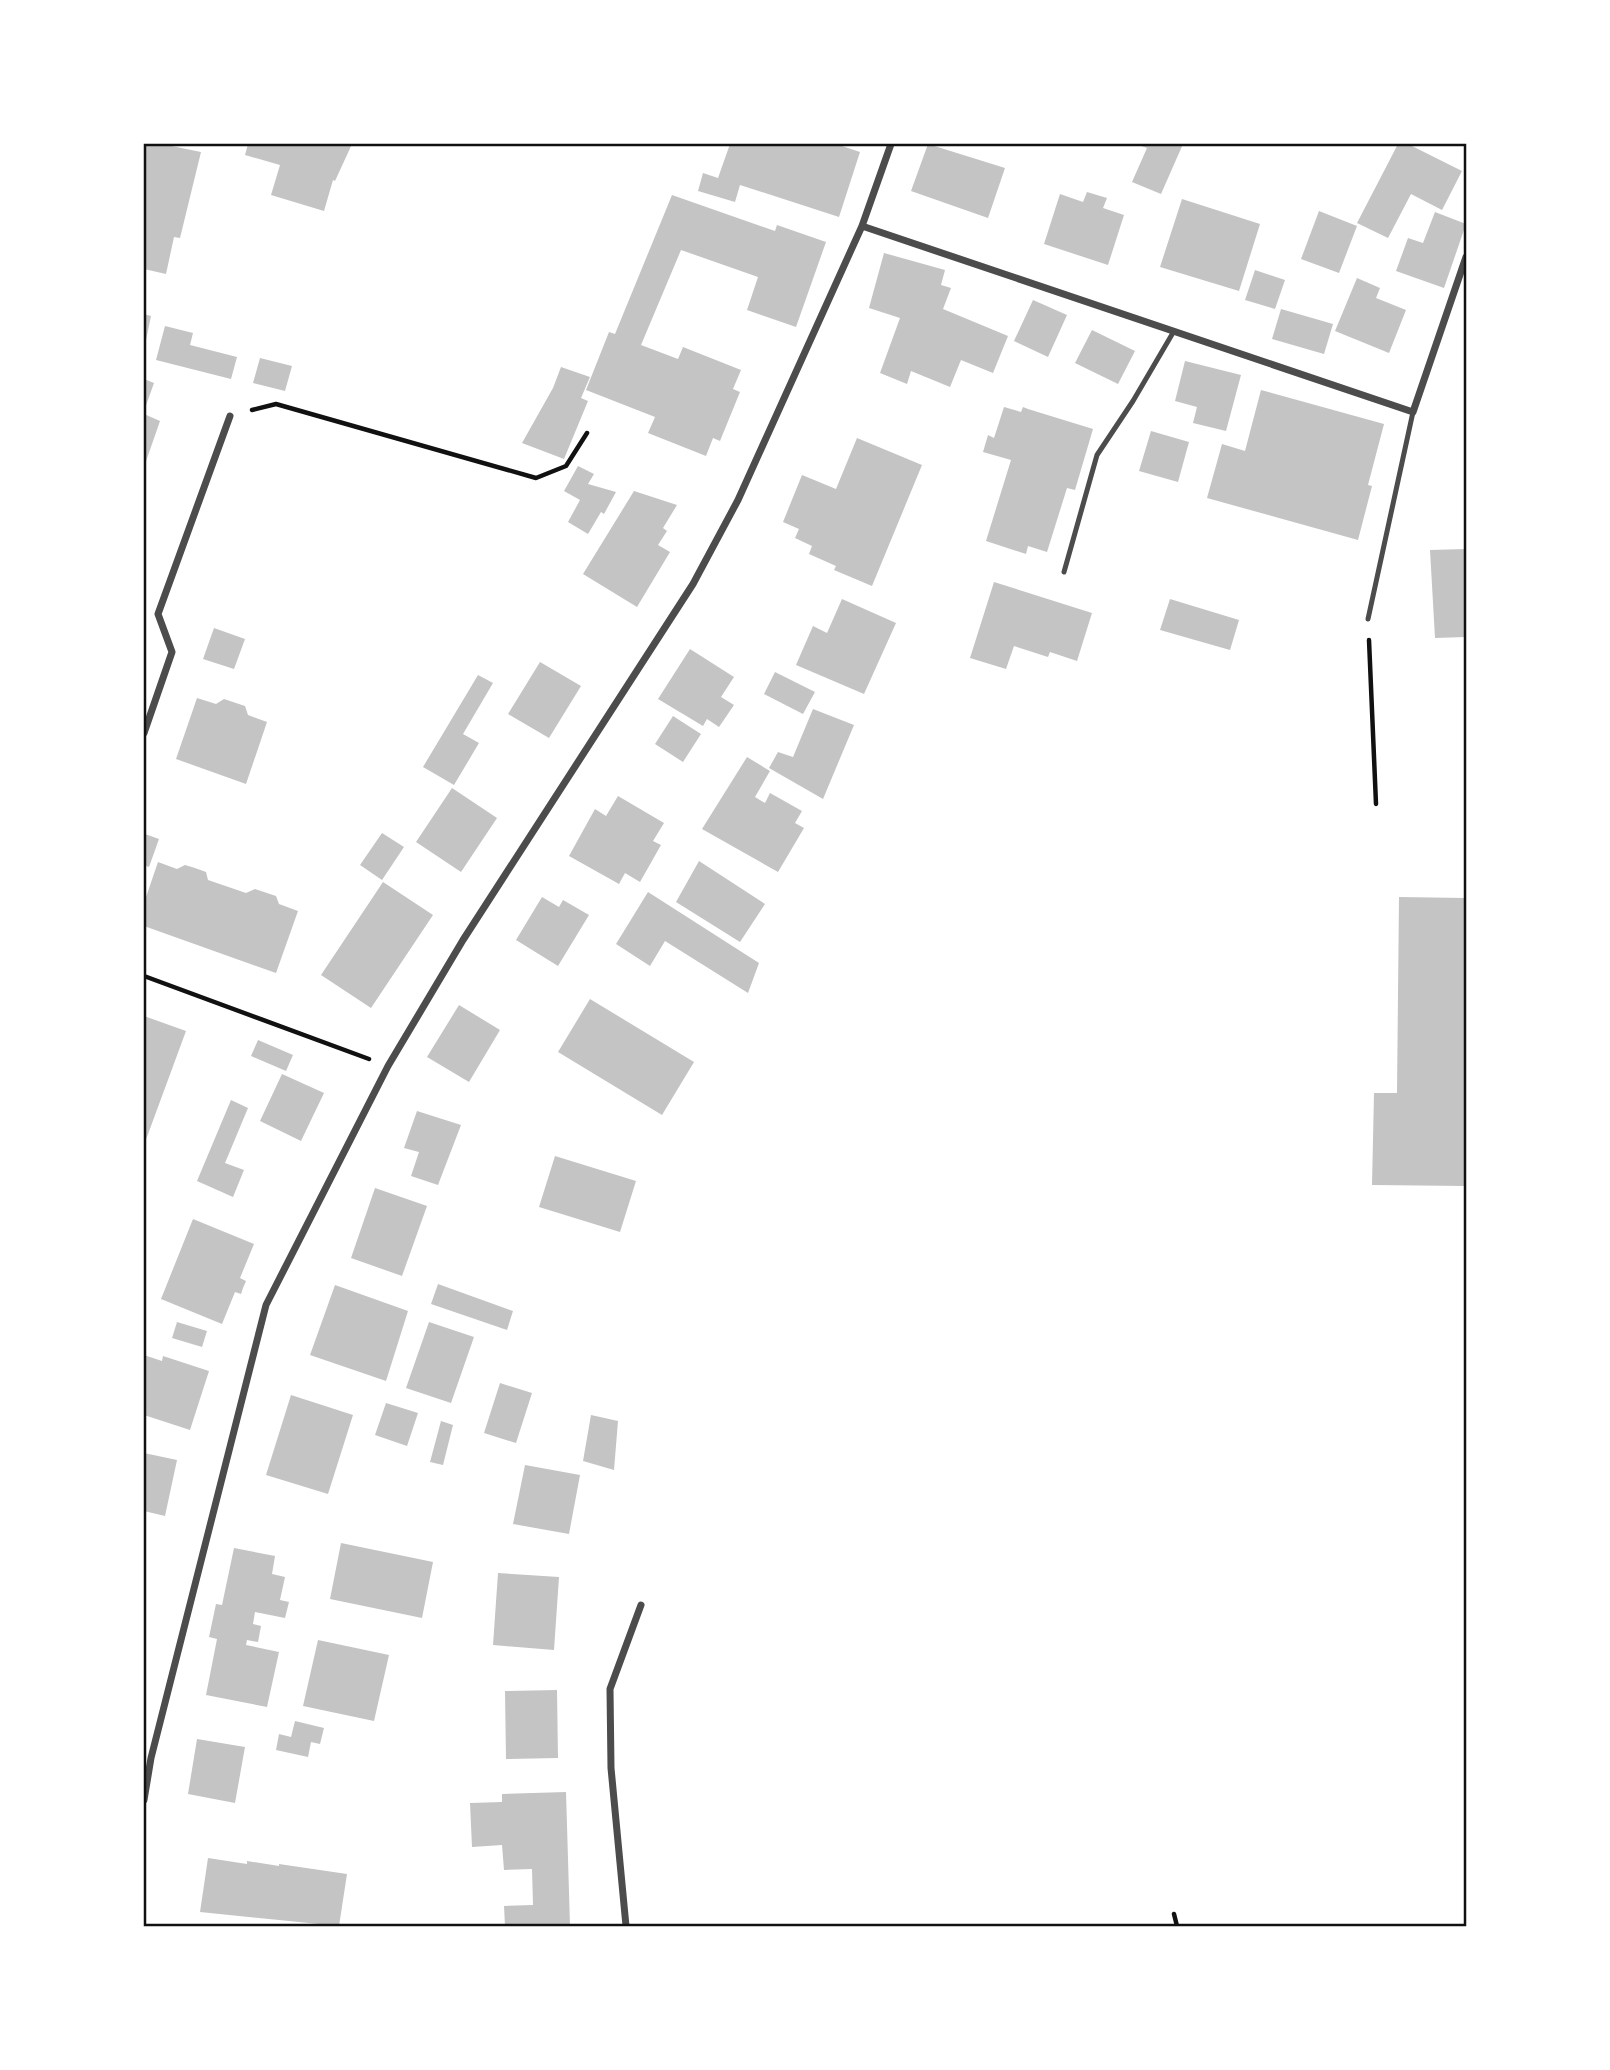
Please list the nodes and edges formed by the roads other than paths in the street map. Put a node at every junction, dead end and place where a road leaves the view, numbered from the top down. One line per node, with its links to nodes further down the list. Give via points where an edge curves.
1 (891, 144): 2 (street)
2 (862, 226): 4 (street); 11 (street, via 738,500 694,584 463,940 388,1066 265,1305)
3 (1466, 257): 5 (street)
4 (1174, 331): 5 (street); 7 (lane, via 1097,455)
5 (1413, 412): 8 (lane)
6 (230, 416): 9 (street, via 158,614 172,652)
7 (1064, 572)
8 (1368, 619)
9 (144, 733)
10 (641, 1605): 12 (street, via 610,1689 611,1768)
11 (144, 1800)
12 (626, 1927)

